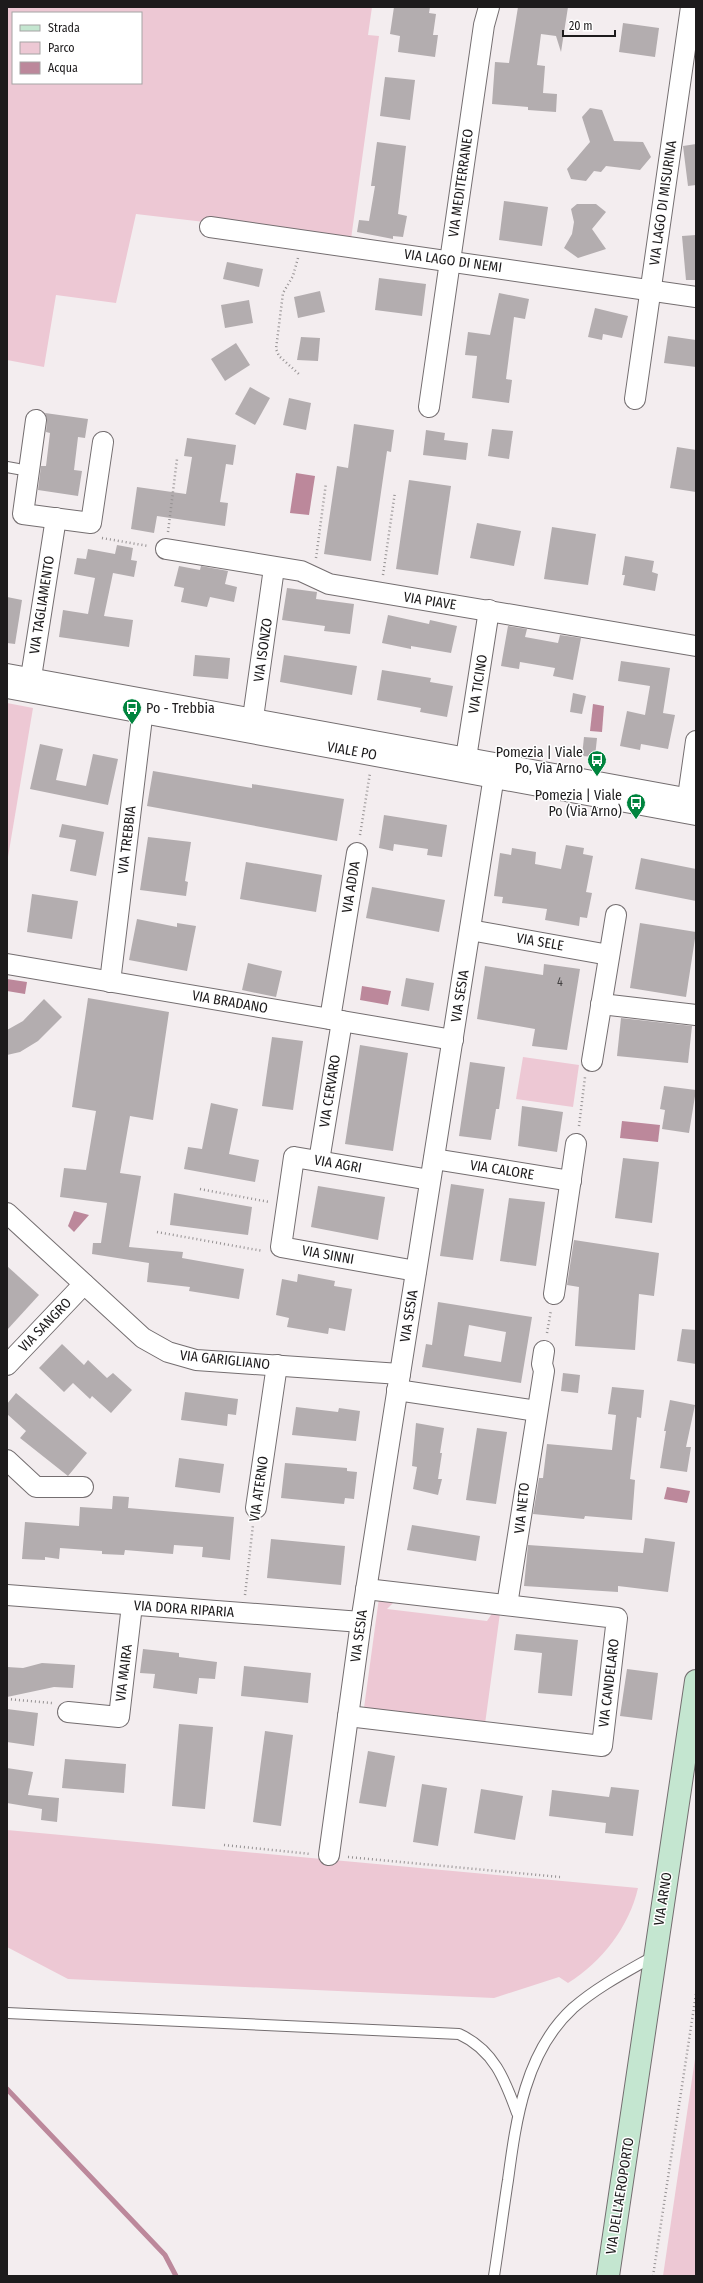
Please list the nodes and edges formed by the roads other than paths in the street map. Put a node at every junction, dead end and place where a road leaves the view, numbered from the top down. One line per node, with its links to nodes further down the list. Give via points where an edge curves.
1 (489, 7): 4 (street, VIA MEDITERRANEO, via 484,25)
2 (691, 7): 5 (street, VIA LAGO DI MISURINA)
3 (210, 227): 4 (street, VIA LAGO DI NEMI)
4 (450, 260): 5 (street, VIA LAGO DI NEMI); 8 (street, VIA MEDITERRANEO)
5 (651, 290): 6 (street, VIA LAGO DI NEMI); 7 (street, VIA LAGO DI MISURINA)
6 (696, 297)
7 (635, 400)
8 (429, 407)
9 (36, 420): 13 (street, via 23,514)
10 (103, 442): 13 (street, via 91,523)
11 (7, 467): 12 (lane)
12 (18, 469)
13 (56, 518): 19 (street, VIA TAGLIAMENTO)
14 (166, 549): 15 (street, VIA PIAVE)
15 (274, 568): 16 (street, VIA PIAVE, via 301,571 327,584); 22 (street, VIA ISONZO)
16 (489, 610): 17 (street, VIA PIAVE); 24 (street, VIA TICINO)
17 (696, 646)
18 (7, 674): 19 (street, VIALE PO)
19 (30, 685): 20 (street, VIALE PO); 21 (street, VIALE PO)
20 (7, 688)
21 (144, 706): 22 (street, VIALE PO); 32 (street, VIA TREBBIA)
22 (252, 726): 24 (street, VIALE PO); 25 (street, VIALE PO, via 373,755)
23 (696, 740): 26 (street)
24 (466, 758): 25 (street, VIALE PO)
25 (495, 770): 26 (street, VIALE PO); 29 (street, VIA SESIA)
26 (692, 807)
27 (357, 853): 35 (street, VIA ADDA)
28 (616, 915): 30 (street)
29 (470, 930): 30 (street, VIA SELE); 36 (street, VIA SESIA)
30 (609, 955): 33 (street)
31 (7, 964): 32 (street, VIA BRADANO)
32 (110, 982): 35 (street, VIA BRADANO)
33 (601, 1004): 34 (street); 37 (street)
34 (696, 1015)
35 (336, 1020): 36 (street, VIA BRADANO); 40 (street, VIA CERVARO)
36 (453, 1040): 39 (street, VIA SESIA)
37 (592, 1061)
38 (576, 1144): 42 (street)
39 (434, 1159): 41 (street, VIA SESIA); 42 (street, VIA CALORE)
40 (319, 1161): 41 (street, VIA AGRI); 44 (street, VIA AGRI, via 294,1157)
41 (430, 1180): 45 (street, VIA SESIA)
42 (571, 1181): 47 (street)
43 (7, 1213): 46 (street, VIA GARIGLIANO)
44 (281, 1247): 45 (street, VIA SINNI)
45 (416, 1271): 51 (street, VIA SESIA)
46 (84, 1284): 49 (street, VIA SANGRO); 50 (street, VIA GARIGLIANO, via 138,1334 168,1352 196,1360)
47 (554, 1294)
48 (544, 1351): 52 (street, VIA NETO, via 544,1371)
49 (7, 1365)
50 (277, 1365): 51 (street, VIA GARIGLIANO); 55 (street, VIA ATERNO)
51 (399, 1382): 52 (street); 56 (street, VIA SESIA)
52 (537, 1411): 59 (street, VIA NETO)
53 (7, 1460): 54 (street, via 36,1487)
54 (83, 1487)
55 (256, 1508)
56 (366, 1589): 59 (street, VIA CANDELARO); 60 (street, VIA SESIA)
57 (7, 1595): 58 (street, VIA DORA RIPARIA)
58 (132, 1605): 60 (street, VIA DORA RIPARIA); 62 (street, VIA MAIRA, via 119,1717)
59 (507, 1605): 63 (street, VIA CANDELARO, via 617,1618 602,1746)
60 (361, 1622): 63 (street, VIA SESIA)
61 (696, 1682): 65 (street, VIA ARNO)
62 (68, 1712)
63 (348, 1716): 64 (street, VIA SESIA)
64 (329, 1855)
65 (654, 1956): 67 (lane, via 596,1989 572,2010 553,2033 533,2067); 68 (street, VIA ARNO)
66 (7, 2013): 67 (lane, via 459,2034 472,2040 489,2055 505,2079)
67 (517, 2113): 69 (lane)
68 (632, 2117): 70 (street, VIA DELL'AEROPORTO)
69 (494, 2276)
70 (608, 2276)

